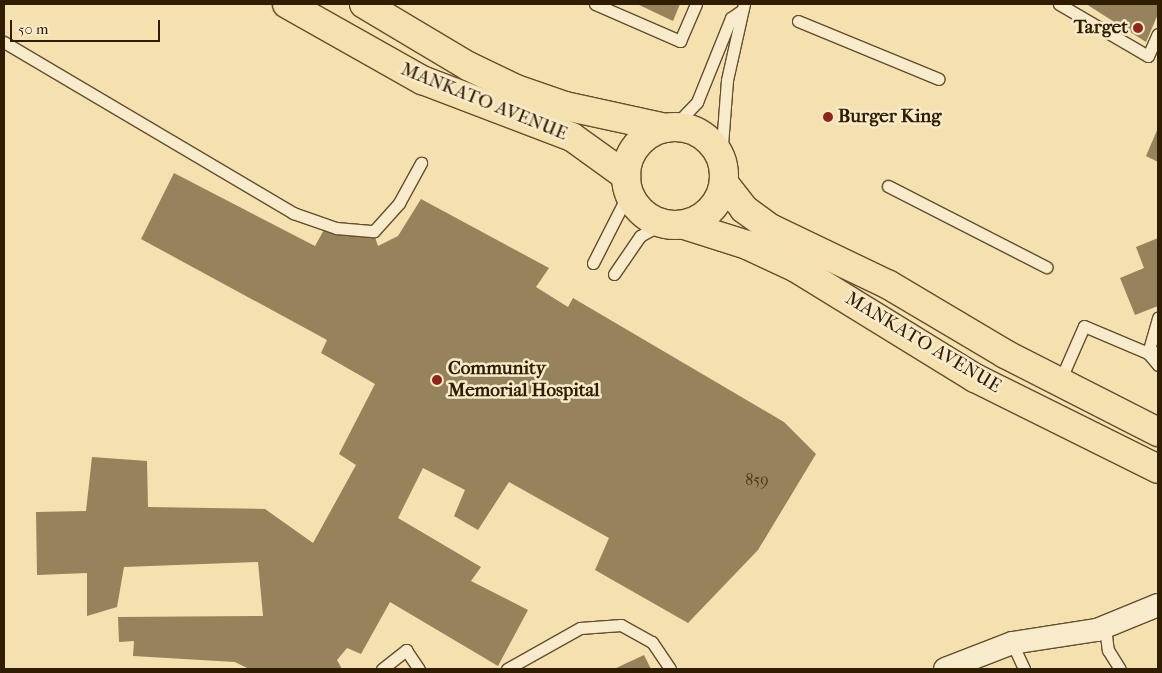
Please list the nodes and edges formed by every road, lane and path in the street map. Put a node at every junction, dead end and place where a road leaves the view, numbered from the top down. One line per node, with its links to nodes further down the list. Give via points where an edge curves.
1 (287, 4): 14 (main road, MANKATO AVENUE, via 422,80 572,137)
2 (364, 4): 11 (main road, MANKATO AVENUE, via 468,66 516,89 599,115)
3 (595, 4): 4 (lane, via 680,41)
4 (696, 4)
5 (1059, 4): 8 (lane, via 1148,56)
6 (742, 8): 11 (lane, via 731,18 697,102); 13 (lane, via 727,80)
7 (798, 21): 10 (lane)
8 (1158, 34)
9 (4, 42): 12 (lane, via 293,213 350,232 374,231 399,203)
10 (939, 79)
11 (670, 128): 13 (main road, MANKATO AVENUE, via 703,136); 14 (main road, via 638,144)
12 (420, 163)
13 (722, 171): 16 (main road, via 712,209); 23 (main road, MANKATO AVENUE, via 744,209 772,229 889,285)
14 (627, 184): 16 (main road, MANKATO AVENUE, via 643,213); 17 (lane)
15 (888, 186): 18 (lane)
16 (673, 224): 19 (lane, via 640,236); 25 (main road, MANKATO AVENUE, via 747,245 796,268 975,378)
17 (593, 263)
18 (1046, 267)
19 (614, 274)
20 (1158, 317): 21 (lane)
21 (1153, 352): 22 (lane); 23 (lane, via 1084,326)
22 (1158, 365)
23 (1059, 383): 24 (main road, MANKATO AVENUE)
24 (1158, 432)
25 (1158, 469)
26 (1158, 605): 27 (street)
27 (1105, 627): 28 (street); 35 (lane, via 1108,650)
28 (1012, 643): 33 (street); 34 (lane)
29 (382, 669): 30 (lane, via 406,650)
30 (419, 669)
31 (507, 669): 32 (lane, via 580,628 621,625 652,642)
32 (670, 669)
33 (945, 669)
34 (1024, 669)
35 (1120, 669)

